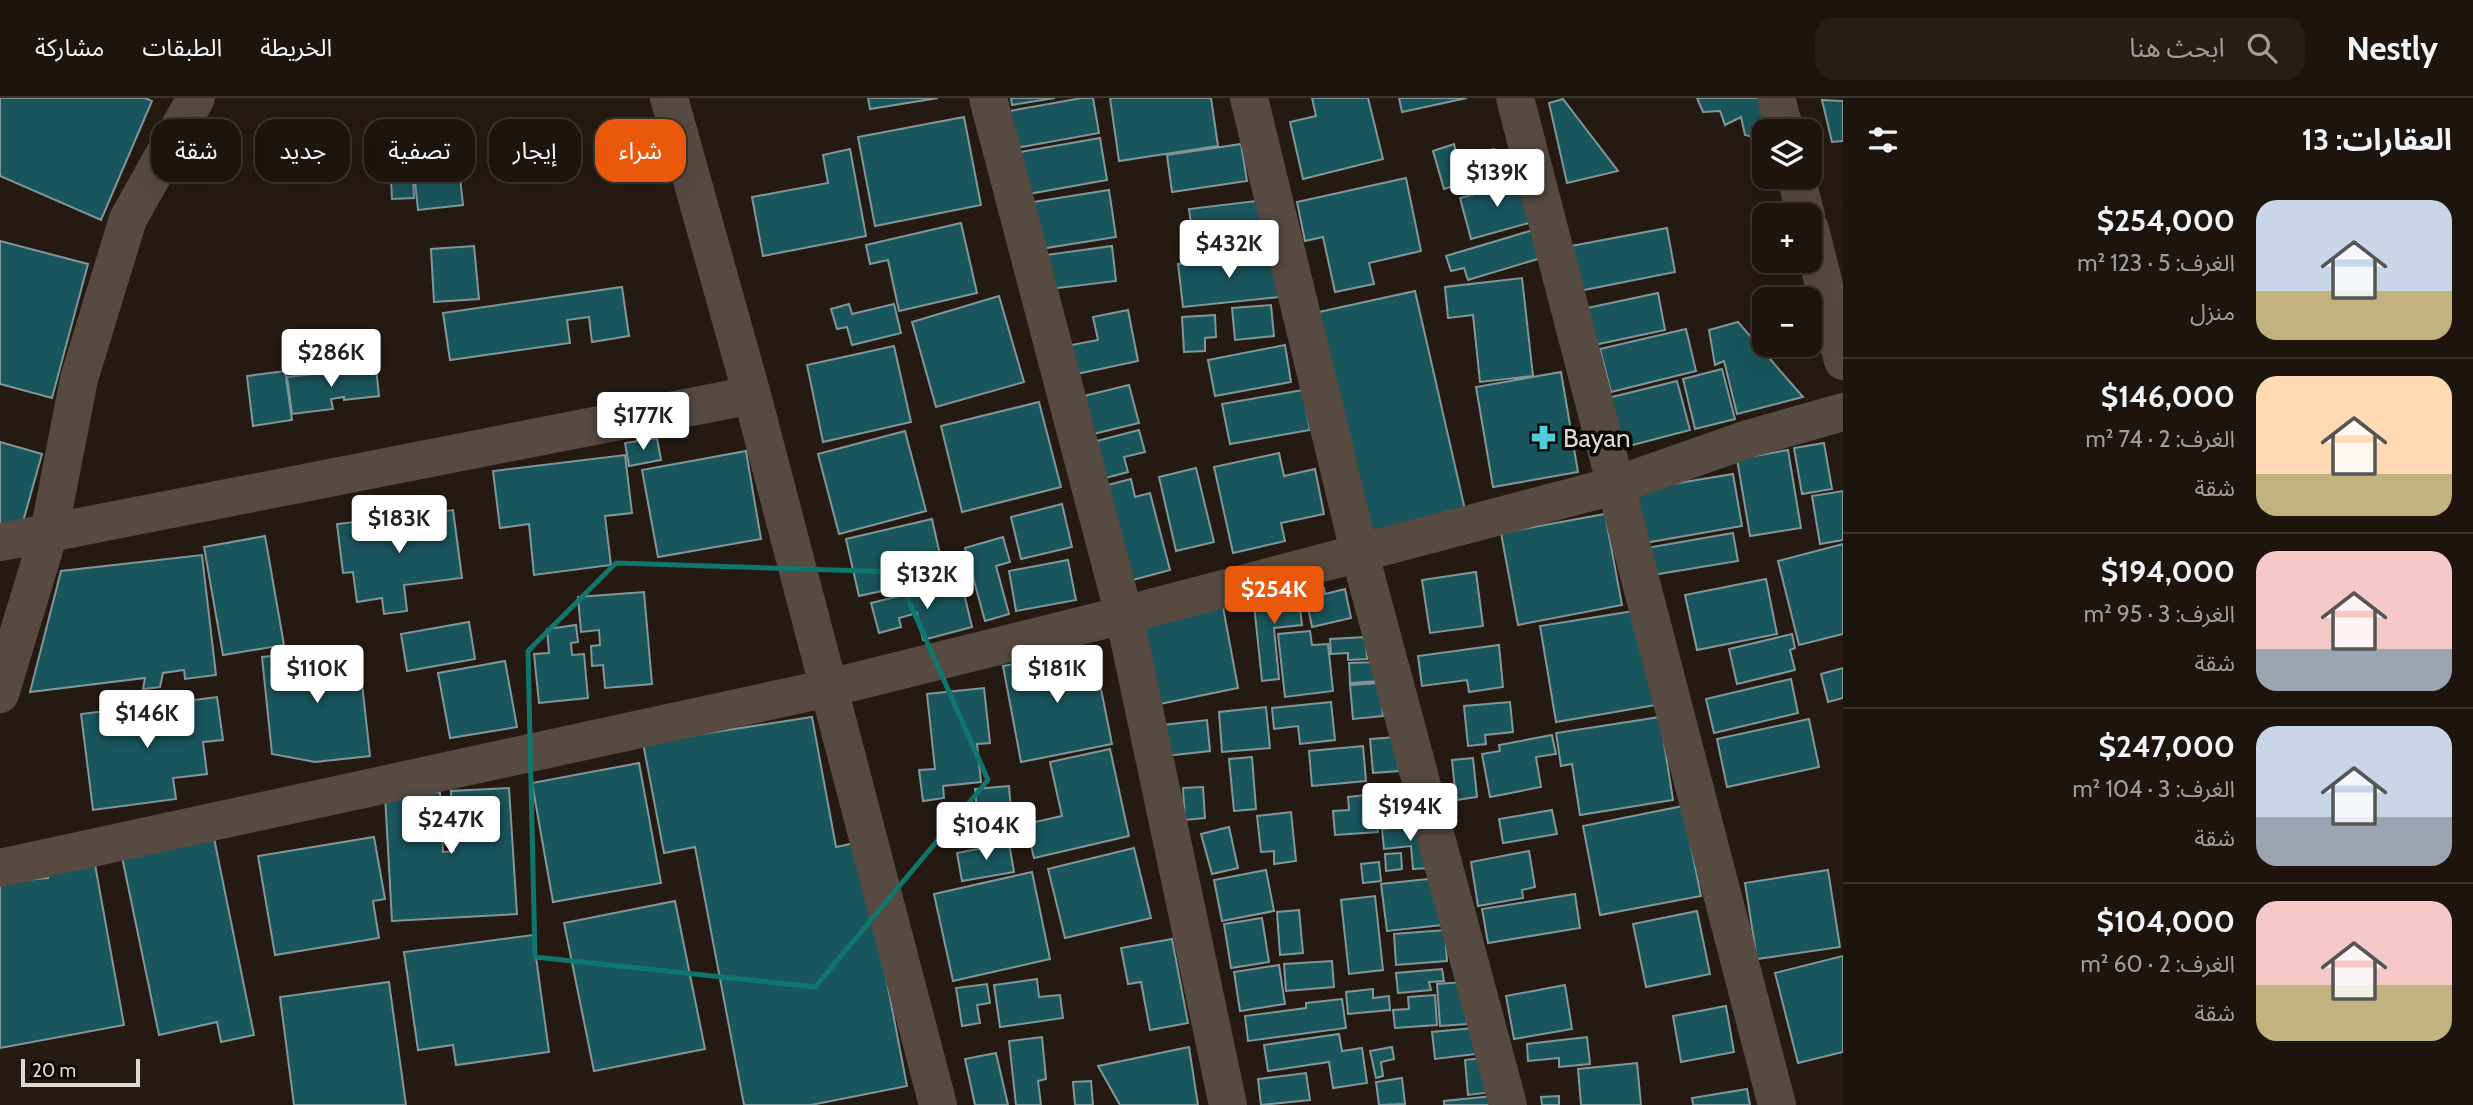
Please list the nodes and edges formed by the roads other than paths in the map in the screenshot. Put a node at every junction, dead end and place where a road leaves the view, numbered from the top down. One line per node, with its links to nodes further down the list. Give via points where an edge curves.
1 (196, 98): 13 (street, via 128,219 79,379)
2 (669, 98): 10 (street)
3 (988, 98): 16 (street)
4 (1249, 98): 15 (street)
5 (1515, 98): 12 (street)
6 (1776, 98): 7 (street)
7 (1782, 119)
8 (1821, 273): 9 (street)
9 (1843, 361)
10 (752, 395): 13 (street); 17 (street)
11 (1843, 412): 12 (street, via 1748,439)
12 (1614, 486): 15 (street); 23 (street)
13 (50, 533): 14 (street); 18 (street)
14 (0, 542)
15 (1359, 551): 16 (street); 22 (street)
16 (1124, 615): 17 (street); 21 (street)
17 (829, 688): 19 (street); 20 (street)
18 (0, 694)
19 (0, 868)
20 (938, 1105)
21 (1228, 1105)
22 (1508, 1105)
23 (1777, 1105)

